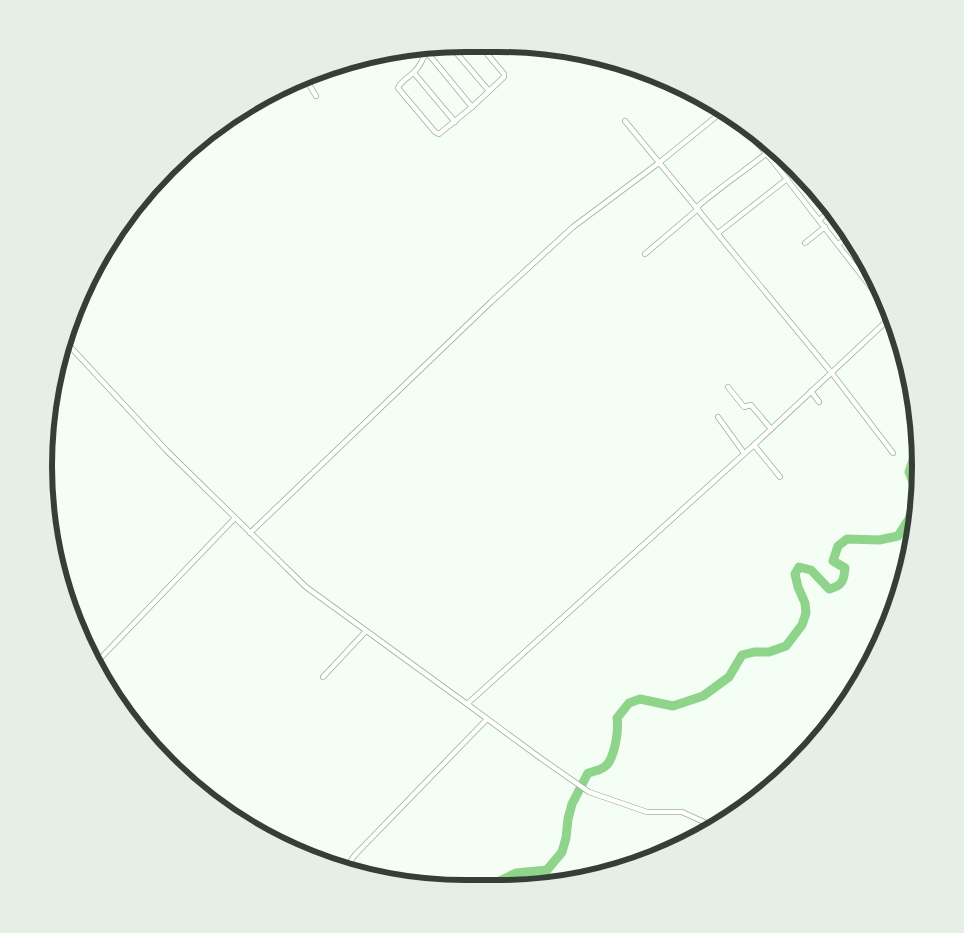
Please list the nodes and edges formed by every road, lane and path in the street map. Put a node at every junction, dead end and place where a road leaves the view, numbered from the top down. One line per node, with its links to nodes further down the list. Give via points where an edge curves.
1 (456, 52): 7 (street)
2 (486, 52): 7 (street, via 504,74)
3 (429, 54): 9 (street)
4 (425, 55): 5 (street)
5 (414, 73): 12 (street); 12 (street, via 400,83 400,91 437,134)
6 (309, 84): 8 (street)
7 (489, 91): 9 (street)
8 (316, 96)
9 (472, 106): 12 (street)
10 (718, 116): 16 (street)
11 (626, 121): 16 (street)
12 (455, 122)
13 (765, 151): 14 (street)
14 (767, 153): 15 (street); 18 (street)
15 (772, 160): 17 (street)
16 (660, 162): 18 (street); 41 (street, via 573,227)
17 (787, 178): 20 (street); 22 (street)
18 (697, 208): 22 (street); 26 (street)
19 (826, 214): 20 (street)
20 (820, 220): 21 (street)
21 (825, 227): 24 (street); 25 (street)
22 (718, 233): 30 (street)
23 (844, 239): 25 (street)
24 (805, 243)
25 (839, 244): 27 (street)
26 (646, 254)
27 (870, 284)
28 (886, 322): 30 (street)
29 (70, 347): 40 (street, via 167,452)
30 (831, 372): 32 (street); 38 (street)
31 (728, 387): 35 (street, via 744,407 751,405)
32 (810, 391): 33 (street); 35 (street)
33 (819, 402)
34 (718, 417): 37 (street)
35 (771, 429): 36 (street)
36 (754, 444): 37 (street); 39 (street)
37 (744, 453): 45 (street)
38 (893, 453)
39 (780, 478)
40 (234, 518): 41 (street); 43 (street)
41 (250, 533): 42 (street, via 306,587)
42 (366, 630): 44 (street); 45 (street)
43 (99, 658)
44 (323, 677)
45 (467, 704): 46 (street)
46 (487, 719): 47 (street, via 589,792 647,812 682,812); 48 (street)
47 (707, 823)
48 (349, 863)

